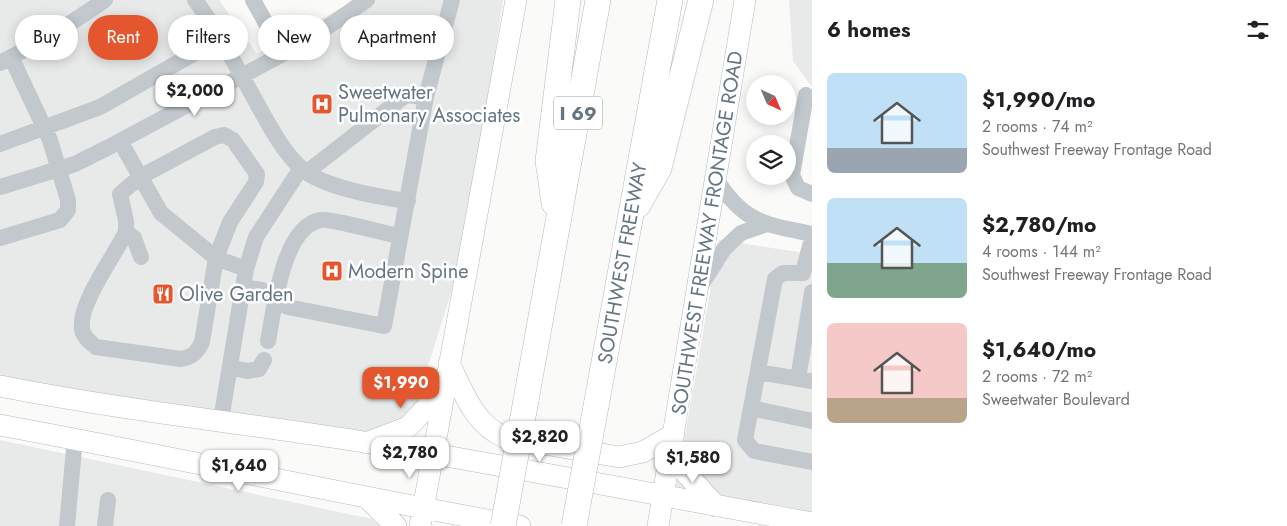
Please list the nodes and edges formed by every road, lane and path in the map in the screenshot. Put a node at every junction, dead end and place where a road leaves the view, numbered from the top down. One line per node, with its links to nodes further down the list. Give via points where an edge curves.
1 (106, 0): 15 (street)
2 (195, 0): 12 (street)
3 (253, 0): 13 (street)
4 (367, 0): 14 (street)
5 (452, 0): 21 (street)
6 (516, 0): 49 (main road)
7 (568, 0): 34 (highway, via 548,161)
8 (598, 0): 34 (highway, I 69)
9 (670, 0): 32 (highway, SOUTHWEST FREEWAY)
10 (701, 0): 32 (highway, via 659,168)
11 (745, 0): 28 (main road, SOUTHWEST FREEWAY FRONTAGE ROAD)
12 (205, 15)
13 (261, 15)
14 (330, 27)
15 (5, 60): 22 (street)
16 (182, 60): 22 (street, via 100,107)
17 (233, 60): 19 (street)
18 (272, 60): 19 (street)
19 (241, 76): 23 (street); 26 (street, via 276,135)
20 (806, 95): 30 (street, via 792,175 798,188)
21 (426, 97): 26 (street, via 406,95); 31 (street)
22 (46, 129): 24 (street); 25 (street)
23 (120, 141): 25 (street); 27 (street)
24 (0, 144)
25 (60, 169): 29 (street); 38 (street, via 68,210 60,220)
26 (304, 170): 31 (street, via 332,184 372,196); 41 (street, via 256,238)
27 (140, 177): 35 (street, via 120,194); 40 (street, via 160,213); 40 (street, via 215,137 224,135 233,140 257,174 256,182 230,222)
28 (716, 179): 33 (street, via 736,207); 44 (main road, SOUTHWEST FREEWAY FRONTAGE ROAD)
29 (0, 187)
30 (812, 194)
31 (408, 201): 36 (street)
32 (629, 223): 76 (highway, SOUTHWEST FREEWAY, bridge)
33 (764, 224): 37 (street); 44 (street, via 741,233 724,248)
34 (558, 226): 74 (highway, I 69, bridge)
35 (126, 232): 39 (street, via 134,238); 40 (street, via 89,298 84,316 82,328 87,340 96,347 189,358 202,342)
36 (400, 236): 46 (street, via 321,219 304,228 293,244 282,269); 46 (street, via 384,326 288,306)
37 (812, 236): 42 (street)
38 (0, 238)
39 (141, 257)
40 (216, 258): 41 (street)
41 (246, 269): 43 (street)
42 (808, 274): 51 (street, via 783,273 775,279)
43 (243, 287): 46 (street, via 262,290); 50 (street)
44 (698, 289): 59 (main road, SOUTHWEST FREEWAY FRONTAGE ROAD)
45 (812, 292): 52 (street)
46 (276, 300): 47 (street)
47 (268, 341)
48 (264, 360): 50 (street, via 259,368 248,371)
49 (449, 363): 54 (main road); 59 (main road, via 478,418 504,438 619,458 643,452)
50 (230, 367): 56 (street)
51 (758, 372): 52 (street); 55 (street)
52 (805, 380)
53 (0, 386): 56 (main road, via 132,410)
54 (445, 389): 61 (main road, via 408,427); 62 (main road)
55 (751, 408): 57 (street); 64 (street, via 745,440 754,451)
56 (221, 420): 61 (main road)
57 (812, 421)
58 (0, 425): 60 (main road)
59 (674, 434): 63 (main road, SOUTHWEST FREEWAY FRONTAGE ROAD)
60 (76, 438): 66 (main road); 71 (street)
61 (366, 443): 62 (main road)
62 (433, 455): 65 (main road); 69 (main road)
63 (671, 457): 65 (main road, SOUTHWEST FREEWAY FRONTAGE ROAD); 68 (main road)
64 (812, 462)
65 (664, 497): 68 (main road); 77 (main road, SOUTHWEST FREEWAY FRONTAGE ROAD)
66 (367, 498): 69 (main road); 73 (main road)
67 (108, 500): 72 (street)
68 (716, 506): 70 (main road)
69 (422, 517): 75 (main road)
70 (812, 523)
71 (67, 526)
72 (106, 526)
73 (396, 526)
74 (503, 526)
75 (520, 526)
76 (574, 526)
77 (658, 526)

